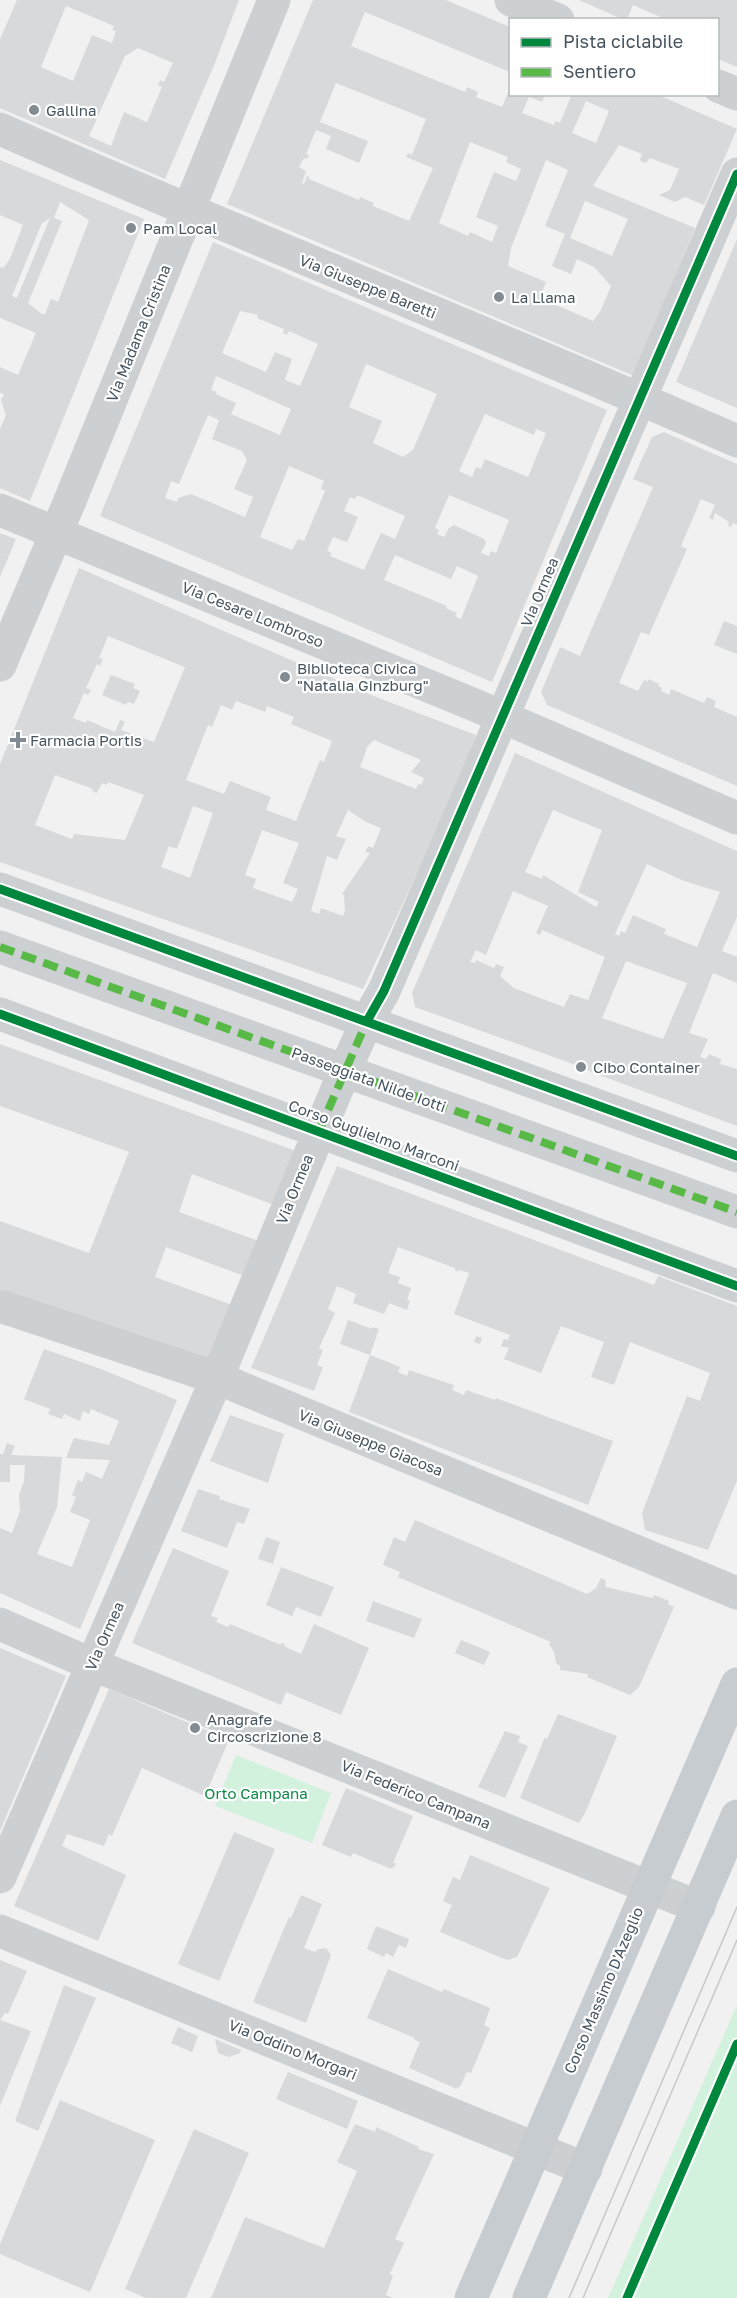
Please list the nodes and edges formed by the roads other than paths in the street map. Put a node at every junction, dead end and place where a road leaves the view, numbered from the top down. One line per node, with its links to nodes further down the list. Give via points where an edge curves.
1 (274, 0): 8 (street, Via Madama Cristina)
2 (511, 0): 3 (street)
3 (553, 18)
4 (719, 87): 5 (street)
5 (737, 94)
6 (0, 129): 8 (street, Via Giuseppe Baretti)
7 (737, 174): 9 (street, Via Ormea)
8 (189, 212): 9 (street, Via Giuseppe Baretti); 12 (street, Via Madama Cristina)
9 (639, 398): 10 (street, Via Giuseppe Baretti); 14 (street, Via Ormea)
10 (737, 441)
11 (0, 510): 12 (street, Via Cesare Lombroso)
12 (56, 533): 13 (street, Via Madama Cristina); 14 (street, Via Cesare Lombroso)
13 (0, 665)
14 (502, 717): 15 (street, Via Cesare Lombroso); 19 (street, Via Ormea, via 384,991)
15 (737, 818)
16 (0, 890): 19 (street)
17 (0, 947): 20 (street, Passeggiata Nilde Iotti)
18 (0, 1014): 21 (street, Corso Guglielmo Marconi)
19 (367, 1021): 20 (street, Via Ormea); 22 (street)
20 (345, 1070): 21 (street, Via Ormea); 23 (street, Passeggiata Nilde Iotti)
21 (318, 1131): 24 (street, Corso Guglielmo Marconi); 26 (street, Via Ormea)
22 (737, 1156)
23 (737, 1212)
24 (737, 1286)
25 (0, 1306): 26 (street, Via Giuseppe Giacosa)
26 (217, 1378): 27 (street, Via Giuseppe Giacosa); 29 (street, Via Ormea)
27 (737, 1593)
28 (0, 1624): 29 (street, Via Federico Campana)
29 (91, 1664): 32 (street, Via Ormea); 33 (street, Via Federico Campana)
30 (737, 1684): 33 (main road, Corso Massimo D'Azeglio)
31 (737, 1816): 34 (main road)
32 (0, 1877)
33 (648, 1887): 34 (street, Via Federico Campana); 36 (main road, Corso Massimo D'Azeglio)
34 (699, 1907): 37 (main road)
35 (0, 1931): 36 (street, Via Oddino Morgari)
36 (535, 2147): 37 (street, Via Oddino Morgari); 38 (main road, Corso Massimo D'Azeglio)
37 (586, 2169): 39 (main road)
38 (471, 2298)
39 (529, 2298)

